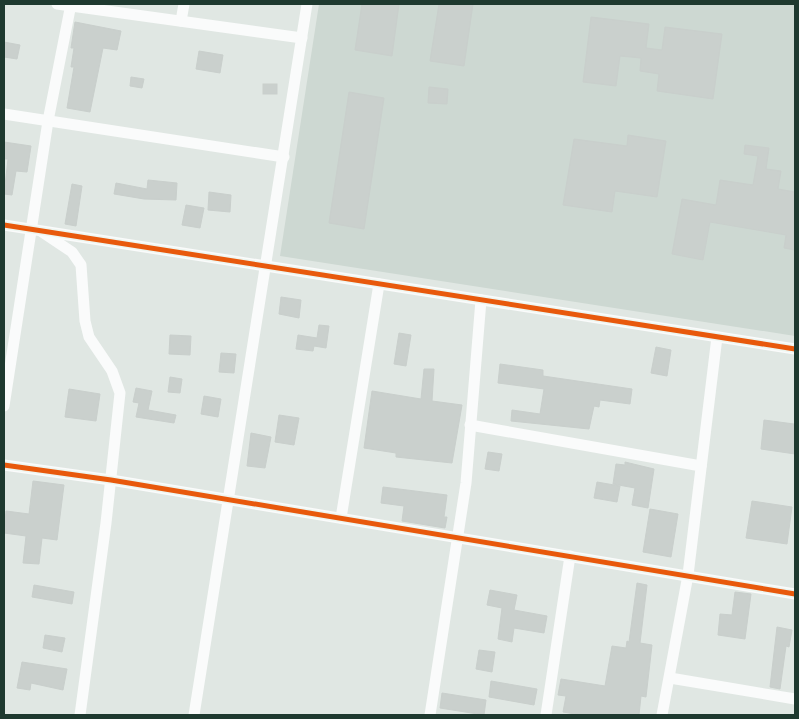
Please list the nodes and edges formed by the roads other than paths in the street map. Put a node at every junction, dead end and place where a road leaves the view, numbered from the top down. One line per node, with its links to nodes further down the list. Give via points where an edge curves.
1 (57, 4): 4 (street)
2 (184, 4): 5 (street)
3 (307, 4): 6 (street)
4 (71, 5): 5 (street); 8 (street)
5 (181, 21): 6 (street)
6 (302, 38): 9 (street)
7 (4, 114): 8 (street)
8 (48, 121): 9 (street); 11 (street)
9 (284, 157): 12 (street)
10 (4, 225): 11 (street)
11 (36, 230): 12 (street); 17 (street); 21 (street, via 72,252 81,264 89,336 117,381 120,393)
12 (266, 266): 13 (street); 22 (street)
13 (379, 284): 14 (street); 23 (street)
14 (481, 300): 15 (street); 18 (street)
15 (717, 337): 16 (street); 20 (street)
16 (795, 350)
17 (4, 406)
18 (470, 425): 20 (street); 24 (street)
19 (4, 465): 21 (street)
20 (702, 466): 26 (street)
21 (111, 480): 22 (street); 30 (street)
22 (227, 500): 23 (street); 31 (street)
23 (341, 518): 24 (street)
24 (459, 538): 25 (street); 32 (street)
25 (570, 556): 26 (street); 33 (street)
26 (688, 575): 27 (street); 28 (street)
27 (795, 594)
28 (670, 678): 29 (street); 34 (street)
29 (795, 699)
30 (80, 715)
31 (194, 715)
32 (430, 715)
33 (546, 715)
34 (662, 715)

